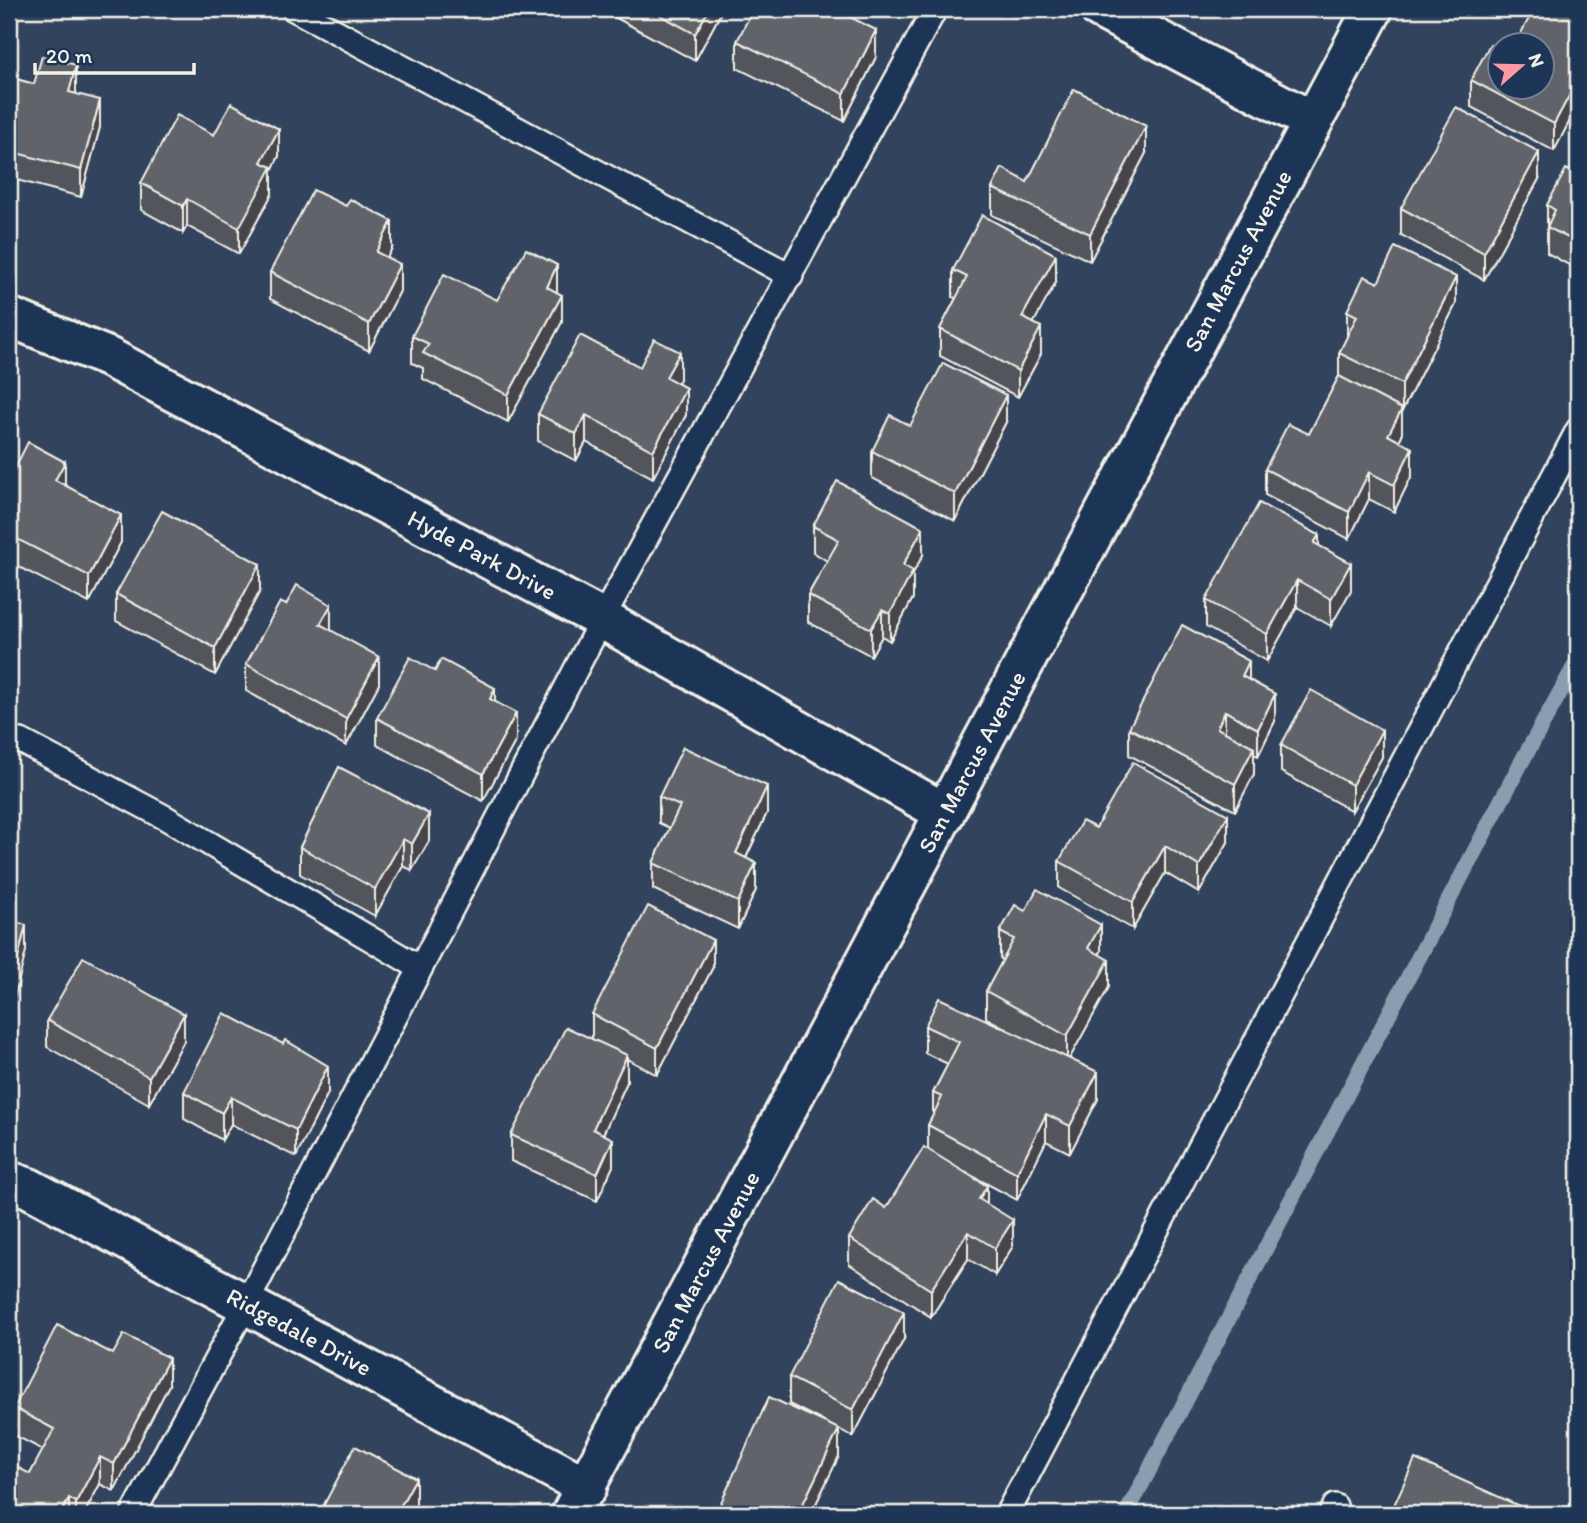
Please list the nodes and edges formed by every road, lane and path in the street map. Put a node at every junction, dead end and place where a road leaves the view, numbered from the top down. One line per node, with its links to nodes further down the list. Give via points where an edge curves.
1 (293, 9): 6 (lane)
2 (934, 9): 6 (lane)
3 (1100, 9): 5 (street)
4 (1373, 9): 5 (street, San Marcus Avenue)
5 (1312, 121): 11 (street, San Marcus Avenue)
6 (792, 276): 9 (lane)
7 (9, 317): 9 (street, Hyde Park Drive, via 108,357)
8 (1578, 430): 17 (lane)
9 (602, 619): 11 (street, Hyde Park Drive); 12 (lane)
10 (9, 739): 12 (lane, via 21,741 166,818)
11 (945, 813): 15 (street, San Marcus Avenue)
12 (420, 968): 14 (lane)
13 (9, 1181): 14 (street, Ridgedale Drive)
14 (246, 1304): 15 (street, Ridgedale Drive); 16 (lane)
15 (579, 1501)
16 (133, 1514)
17 (1007, 1514)

